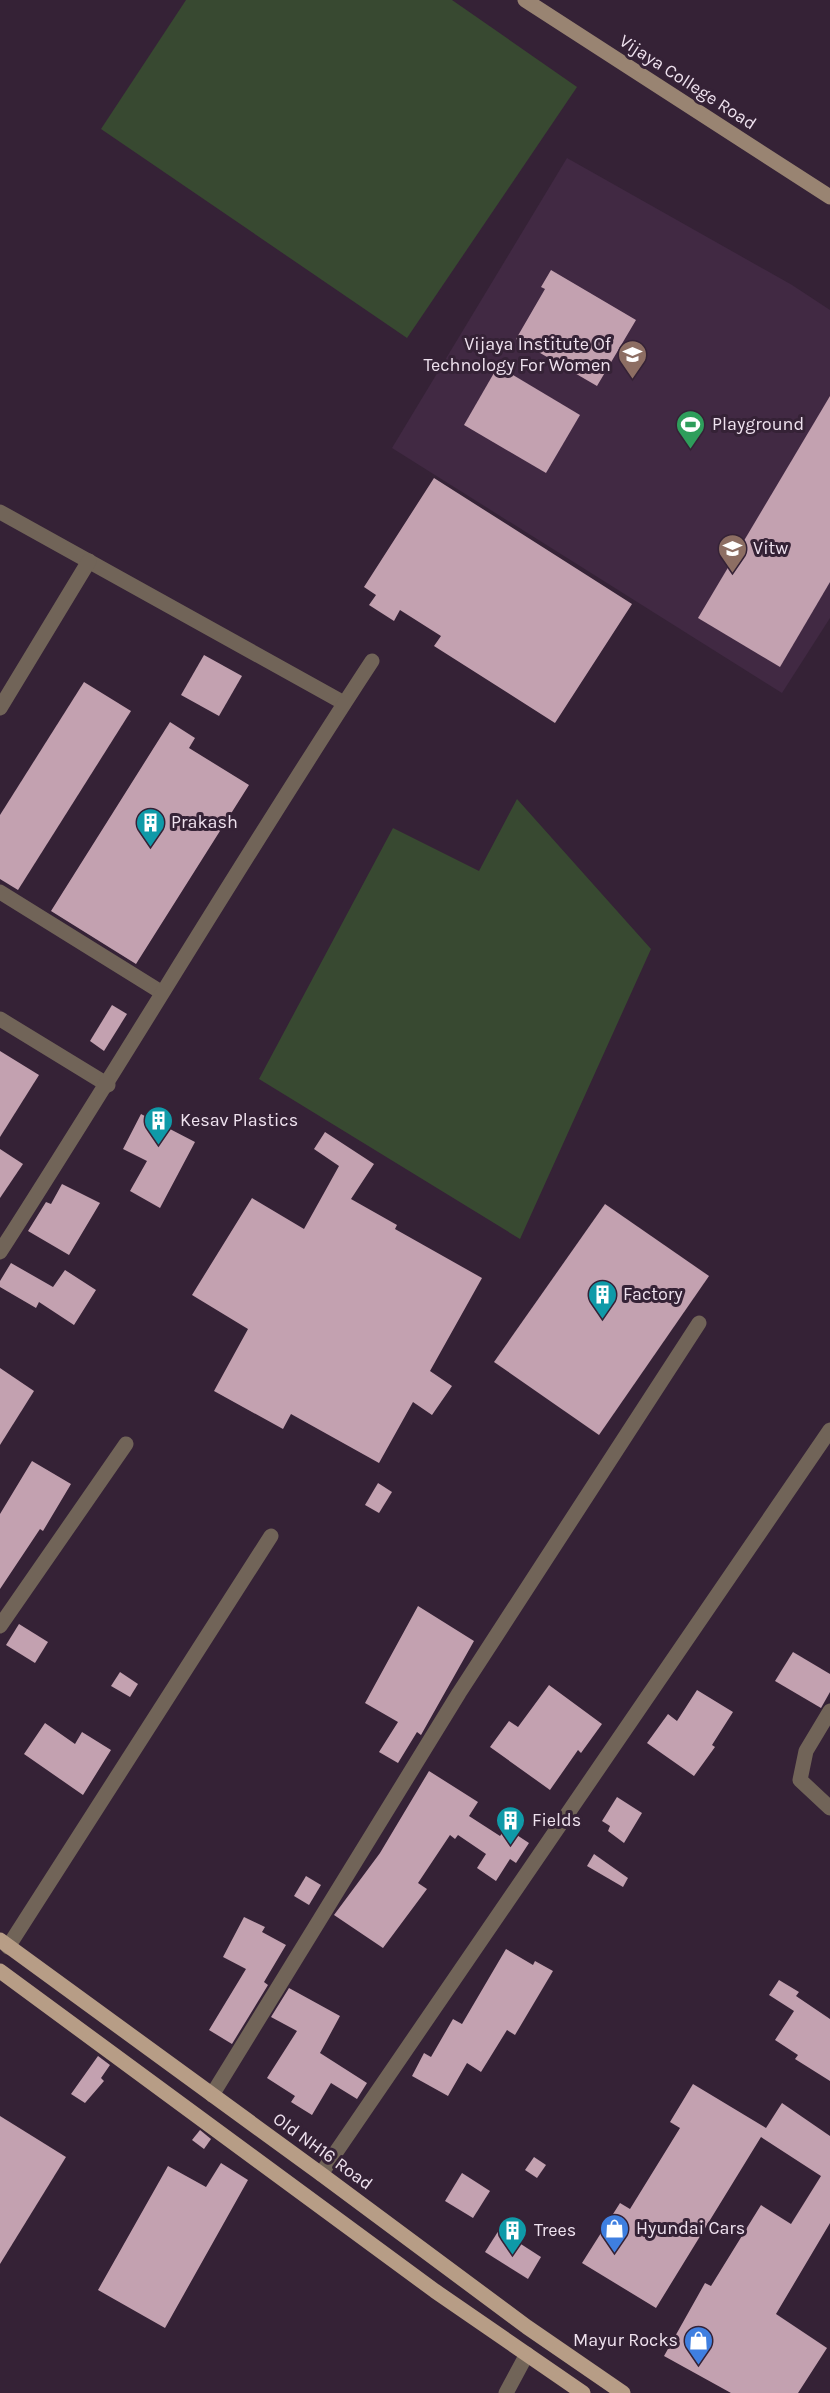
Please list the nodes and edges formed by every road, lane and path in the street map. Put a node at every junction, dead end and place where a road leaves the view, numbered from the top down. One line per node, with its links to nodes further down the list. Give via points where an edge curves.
1 (525, 0): 2 (street, Vijaya College Road)
2 (830, 197)
3 (0, 512): 4 (street)
4 (90, 561): 6 (street); 7 (street)
5 (372, 661): 6 (street)
6 (344, 704): 9 (street)
7 (0, 708)
8 (0, 891): 9 (street)
9 (161, 992): 11 (street)
10 (0, 1019): 11 (street)
11 (108, 1085): 12 (street)
12 (0, 1252)
13 (699, 1323): 22 (street, via 459,1693)
14 (830, 1430): 23 (street)
15 (126, 1444): 17 (street)
16 (271, 1536): 20 (street)
17 (0, 1626)
18 (830, 1711): 19 (street, via 806,1751 800,1780)
19 (830, 1808)
20 (4, 1943): 22 (main road, Old NH16 Road)
21 (0, 1971): 24 (main road, via 425,2284)
22 (212, 2095): 23 (main road, Old NH16 Road)
23 (321, 2174): 27 (main road, Old NH16 Road, via 526,2327)
24 (527, 2354): 25 (street); 26 (main road)
25 (506, 2393)
26 (583, 2393)
27 (622, 2393)

